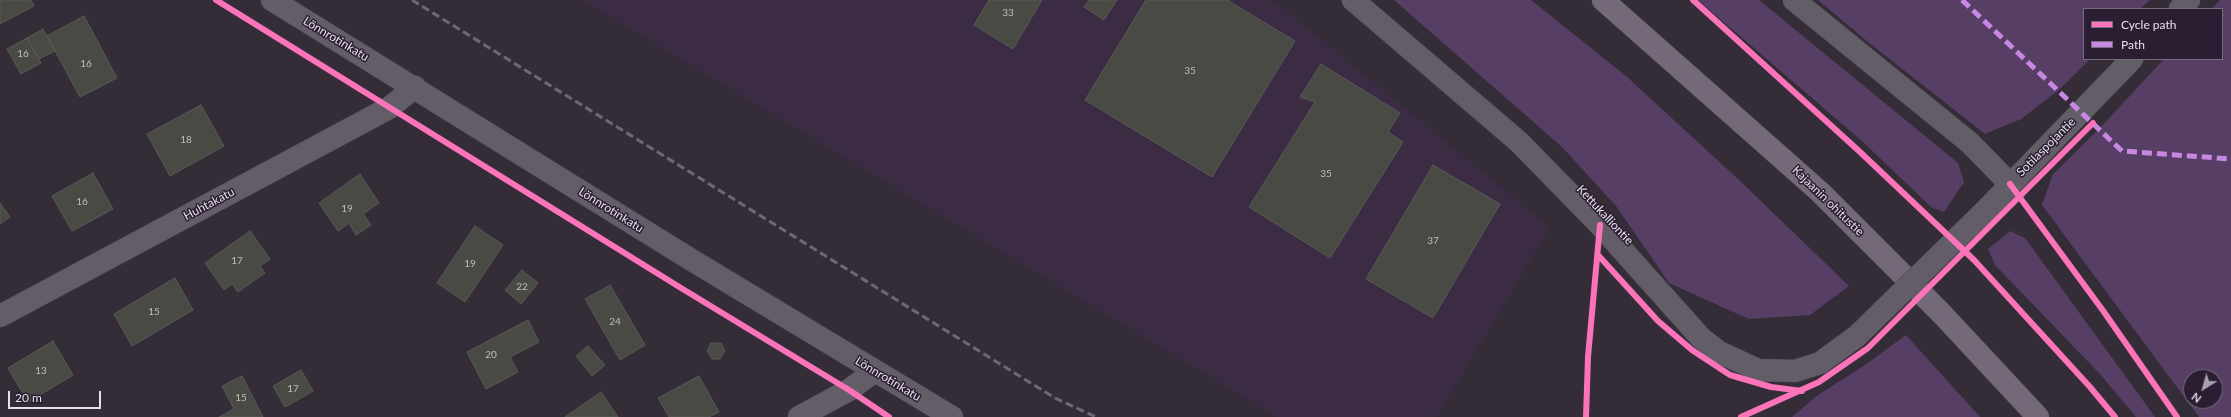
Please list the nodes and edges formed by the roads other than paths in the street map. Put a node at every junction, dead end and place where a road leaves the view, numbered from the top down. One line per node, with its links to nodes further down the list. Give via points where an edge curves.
1 (272, 0): 8 (street, Lönnrotinkatu)
2 (1353, 0): 11 (street, Kettukalliontie, via 1519,142 1600,225 1701,338 1719,352 1758,370 1795,371 1820,363)
3 (1603, 0): 15 (highway, Kajaanin ohitustie, via 1820,192 1942,314)
4 (1794, 0): 9 (street, via 1970,143)
5 (2189, 0): 6 (street)
6 (2181, 8)
7 (2131, 60): 9 (street, Sotilaspojantie)
8 (415, 87): 10 (street, Huhtakatu, via 382,112); 12 (street, Lönnrotinkatu)
9 (2010, 184): 11 (street, Sotilaspojantie, bridge)
10 (0, 316)
11 (1857, 336)
12 (875, 371): 13 (street, via 849,390); 14 (street, Lönnrotinkatu)
13 (799, 417)
14 (952, 417)
15 (2038, 417)

